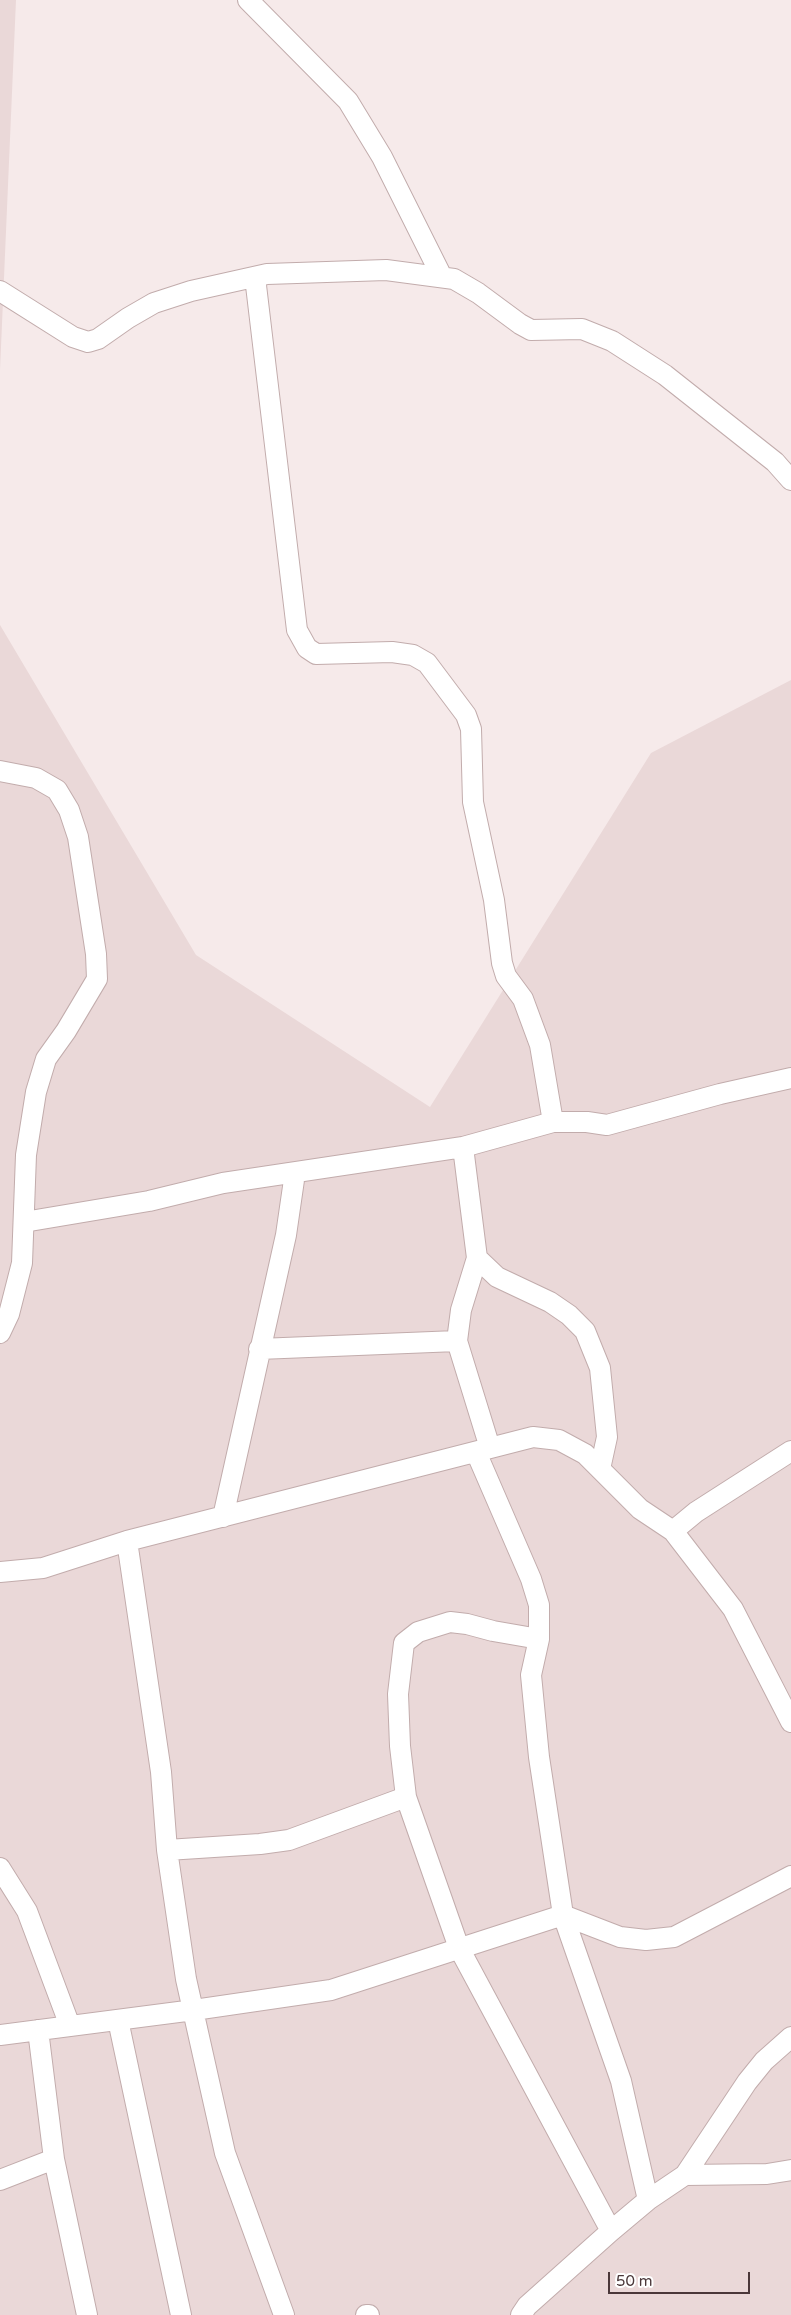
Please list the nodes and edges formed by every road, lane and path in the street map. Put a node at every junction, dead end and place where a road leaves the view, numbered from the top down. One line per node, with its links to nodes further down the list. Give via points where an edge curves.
1 (248, 0): 3 (street, via 348,101 382,157)
2 (255, 277): 3 (street, via 386,270); 4 (street, via 154,303 98,340 88,342 73,337); 8 (street, via 297,630 307,648 316,654 392,652 413,655 427,664 466,715 471,729 473,802 494,900 502,963 506,976 523,999 540,1045)
3 (442, 277): 5 (street, via 454,279 478,293 531,330 582,329 612,341 665,375 775,462)
4 (0, 291)
5 (791, 480)
6 (0, 771): 11 (street, via 36,778 56,790 70,810 78,837 96,954 97,979 46,1059 36,1092 26,1155)
7 (791, 1078): 8 (street, via 607,1125)
8 (553, 1122): 9 (street)
9 (463, 1147): 10 (street); 12 (street)
10 (295, 1173): 11 (street, via 223,1183 149,1201); 15 (street, via 286,1235)
11 (24, 1222): 13 (street, via 22,1263 9,1314)
12 (477, 1258): 14 (street, via 461,1310); 18 (street, via 497,1277 550,1302 585,1331 600,1368 607,1437)
13 (0, 1333)
14 (457, 1341): 15 (street); 16 (street)
15 (259, 1349): 19 (street)
16 (483, 1450): 18 (street, via 534,1437 560,1440 585,1454); 19 (street); 23 (street, via 540,1605)
17 (791, 1451): 20 (street, via 696,1512)
18 (600, 1469): 20 (street, via 640,1509)
19 (223, 1516): 21 (street)
20 (673, 1531): 24 (street, via 733,1609)
21 (127, 1541): 22 (street, via 43,1568); 26 (street, via 161,1772)
22 (0, 1572)
23 (539, 1639): 25 (street, via 450,1622 418,1632 404,1643 398,1694); 29 (street, via 531,1675 539,1757)
24 (791, 1722)
25 (406, 1797): 26 (street, via 289,1840); 30 (street)
26 (167, 1850): 31 (street, via 186,1979)
27 (0, 1868): 33 (street, via 27,1912)
28 (791, 1876): 29 (street, via 674,1937 646,1940 620,1937)
29 (563, 1915): 30 (street); 41 (street, via 621,2081)
30 (459, 1948): 31 (street, via 331,1990); 42 (street)
31 (194, 2010): 32 (street); 45 (street, via 225,2153)
32 (118, 2020): 33 (street); 44 (street)
33 (70, 2026): 34 (street)
34 (38, 2030): 35 (street); 37 (street)
35 (0, 2035)
36 (791, 2036): 39 (street, via 747,2082)
37 (54, 2159): 40 (street); 43 (street)
38 (791, 2170): 39 (street, via 767,2174)
39 (685, 2175): 41 (street)
40 (0, 2180)
41 (648, 2200): 42 (street)
42 (611, 2231): 46 (street)
43 (86, 2315)
44 (181, 2315)
45 (284, 2315)
46 (521, 2315)

